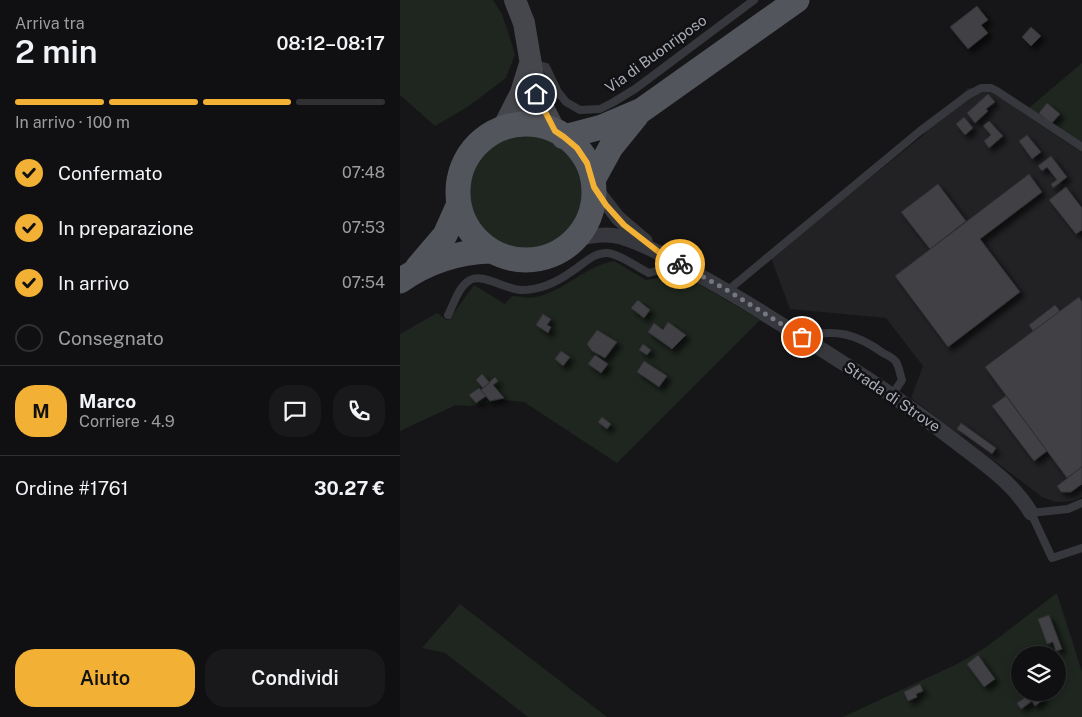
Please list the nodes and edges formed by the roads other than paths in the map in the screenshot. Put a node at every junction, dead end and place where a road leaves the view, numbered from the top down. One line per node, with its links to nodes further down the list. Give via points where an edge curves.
1 (515, 0): 4 (street, via 524,23)
2 (754, 0): 4 (lane, Via di Buonriposo, via 628,94 600,109 584,110 570,105 560,96 546,67)
3 (797, 0): 5 (main road)
4 (530, 63): 6 (street, via 521,93); 7 (street, via 536,94)
5 (642, 110): 7 (main road, via 602,127); 9 (main road, via 611,147)
6 (503, 128): 7 (main road, via 537,125); 10 (main road, via 472,150 462,167 457,186)
7 (560, 134): 9 (main road, via 577,148 587,163)
8 (1082, 147): 15 (lane, via 997,91 981,88 920,131)
9 (593, 183): 11 (main road, via 591,211); 13 (street, Strada di Strove, via 618,218)
10 (458, 206): 12 (main road, via 465,224); 14 (main road, via 445,235)
11 (576, 239): 12 (main road, via 557,253 535,260 512,259); 13 (street, Strada di Strove, via 601,235 621,237)
12 (490, 251): 14 (main road, via 459,254)
13 (666, 256): 15 (street, Strada di Strove); 16 (lane, via 656,272 649,273 617,256 599,254 553,283 522,290 478,278 463,286)
14 (407, 276)
15 (727, 290): 17 (street, Strada di Strove)
16 (448, 315)
17 (802, 337): 18 (street, Strada di Strove); 18 (lane, via 835,333 852,335 872,345 896,362 902,380)
18 (892, 395): 20 (street, Strada di Strove, via 992,469 1012,487)
19 (1082, 503): 20 (lane, via 1068,509)
20 (1031, 513): 21 (lane, via 1052,558)
21 (1082, 548)

